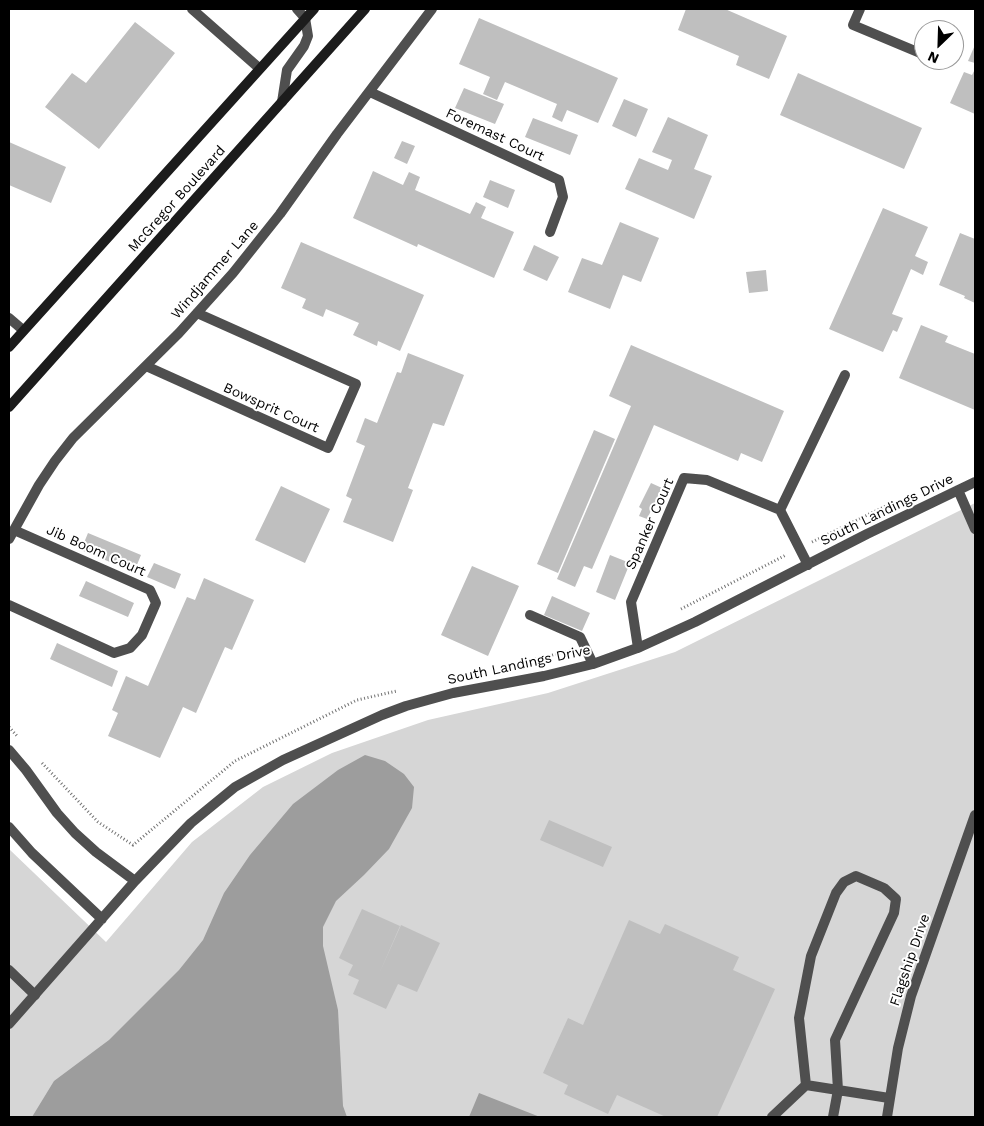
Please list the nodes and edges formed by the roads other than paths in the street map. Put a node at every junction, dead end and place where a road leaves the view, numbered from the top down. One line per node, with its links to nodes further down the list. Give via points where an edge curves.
1 (192, 9): 9 (street)
2 (297, 9): 7 (street)
3 (314, 9): 7 (main road, McGregor Boulevard)
4 (365, 9): 11 (main road, McGregor Boulevard)
5 (432, 9): 10 (street, Windjammer Lane)
6 (860, 9): 8 (street, via 853,25)
7 (305, 18): 9 (main road, McGregor Boulevard); 11 (street, via 308,36 287,70)
8 (914, 50)
9 (259, 68): 15 (main road, McGregor Boulevard)
10 (370, 92): 12 (street, Foremast Court, via 559,180 563,197); 13 (street, Windjammer Lane, via 280,214)
11 (282, 102): 19 (main road, McGregor Boulevard)
12 (550, 232)
13 (197, 313): 17 (street, Windjammer Lane); 17 (street, Bowsprit Court, via 356,384 328,448)
14 (9, 318): 15 (street)
15 (23, 330): 16 (main road, McGregor Boulevard)
16 (9, 347)
17 (146, 366): 24 (street, Windjammer Lane, via 54,461)
18 (845, 375): 22 (street)
19 (9, 407)
20 (975, 482): 21 (street, South Landings Drive)
21 (958, 490): 23 (street); 26 (street, South Landings Drive)
22 (780, 510): 26 (street); 29 (street, Spanker Court, via 707,480 684,478 632,602)
23 (975, 529)
24 (14, 530): 25 (street, Windjammer Lane); 27 (street, Jib Boom Court, via 150,590 156,603 142,635 130,648 114,653)
25 (9, 539)
26 (808, 564): 29 (street, South Landings Drive)
27 (9, 605)
28 (530, 615): 30 (street, via 580,637)
29 (638, 648): 30 (street, South Landings Drive)
30 (593, 664): 34 (street, South Landings Drive, via 406,706 284,760 235,787 212,804)
31 (9, 750): 34 (street, via 74,833)
32 (975, 815): 41 (street, Flagship Drive, via 911,996)
33 (9, 827): 35 (street)
34 (135, 881): 35 (street, South Landings Drive)
35 (102, 919): 37 (street, South Landings Drive)
36 (9, 970): 37 (street)
37 (35, 995): 38 (street, South Landings Drive)
38 (9, 1024)
39 (806, 1085): 40 (street); 40 (street, via 799,1018 811,956 836,893 844,882 856,876 884,888 896,899 894,912 835,1040); 42 (street)
40 (838, 1090): 41 (street); 43 (street)
41 (889, 1098): 44 (street, Flagship Drive)
42 (772, 1117)
43 (833, 1117)
44 (887, 1117)

